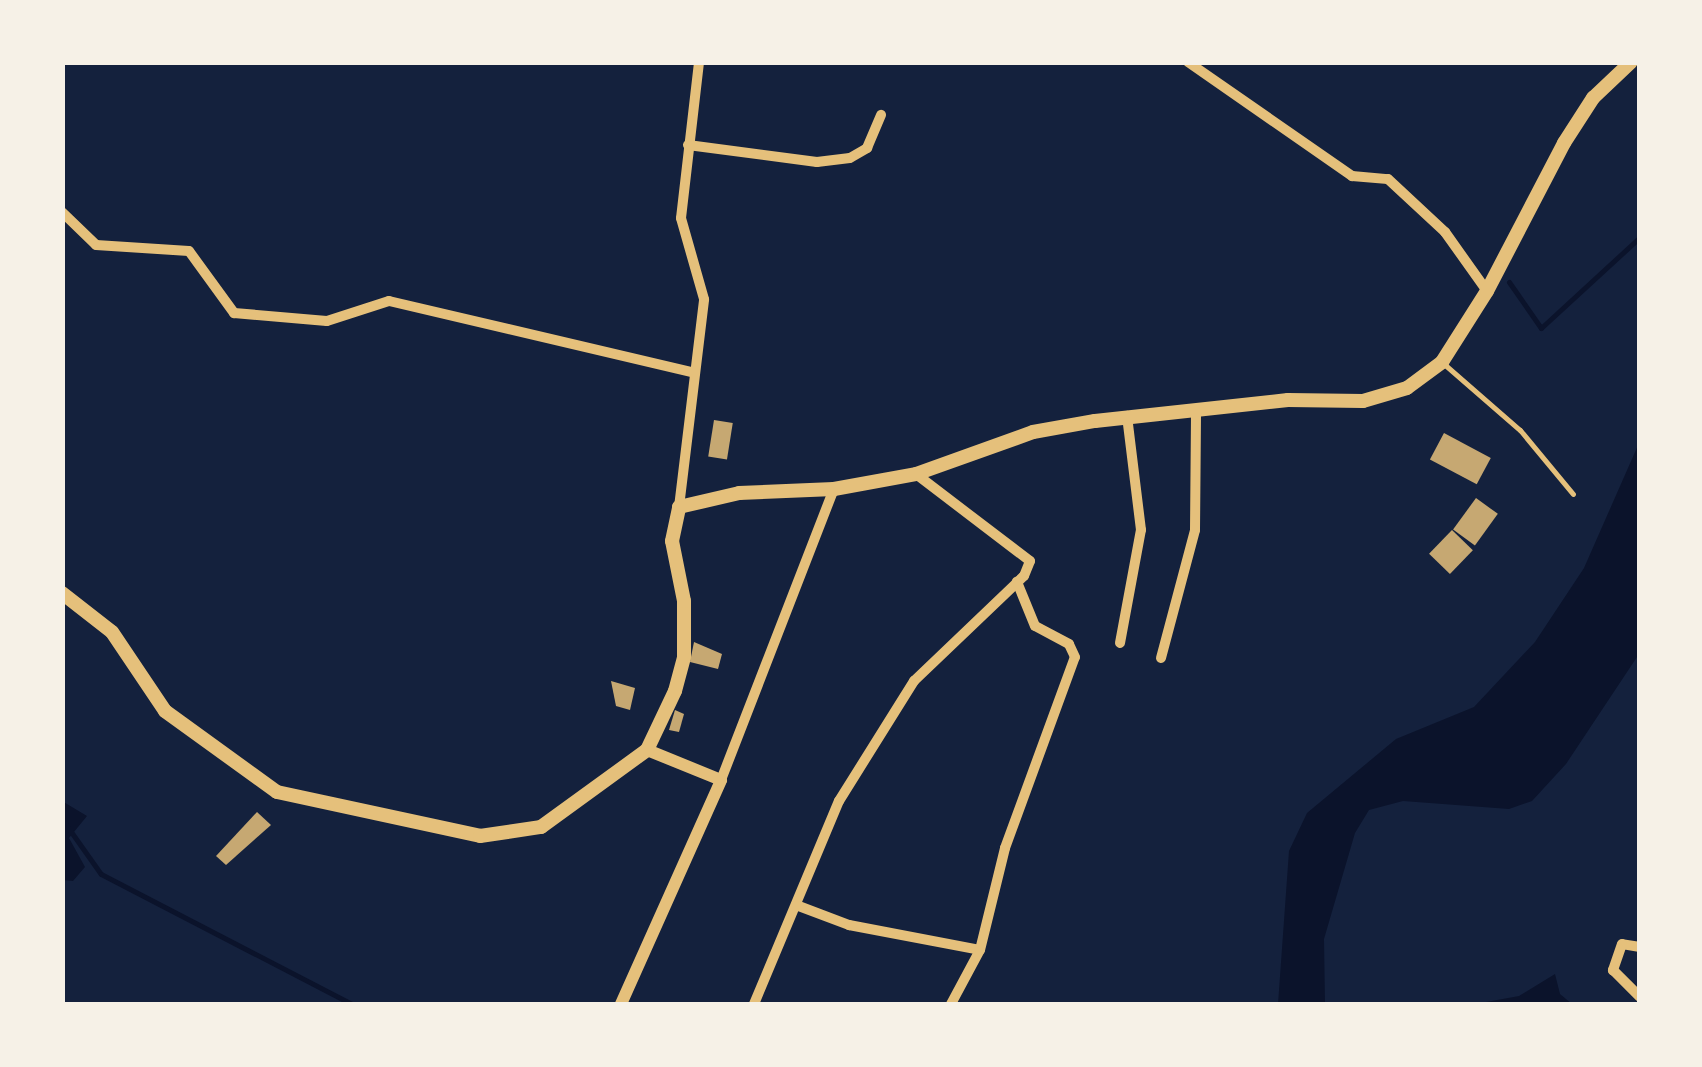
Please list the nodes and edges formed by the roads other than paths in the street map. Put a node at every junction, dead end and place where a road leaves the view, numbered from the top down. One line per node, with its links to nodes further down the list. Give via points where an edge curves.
1 (700, 62): 5 (street)
2 (1188, 62): 7 (street, via 1352,176 1388,179 1445,232)
3 (1631, 62): 7 (main road, via 1594,98 1564,143)
4 (881, 115): 5 (street, via 866,148 850,158 817,162)
5 (688, 146): 9 (street, via 683,236 704,299)
6 (62, 212): 9 (street, via 96,245 189,251 234,314 327,321 389,301)
7 (1487, 291): 8 (main road)
8 (1442, 362): 10 (main road, via 1407,388 1373,399); 14 (lane, via 1520,430)
9 (692, 372): 15 (street)
10 (1196, 410): 11 (main road); 19 (street, via 1195,530)
11 (1128, 416): 12 (main road, via 1034,432); 18 (street, via 1141,530)
12 (916, 474): 13 (main road); 16 (street, via 1029,555)
13 (834, 489): 15 (main road, via 739,493); 21 (street)
14 (1573, 494)
15 (679, 507): 20 (main road, via 672,541 684,602 684,657)
16 (1017, 582): 22 (street, via 914,680 839,801); 24 (street, via 1036,626 1069,644 1075,657 1006,848)
17 (62, 593): 20 (main road, via 112,632 165,711 277,792 330,808 480,836 542,827)
18 (1120, 644)
19 (1161, 658)
20 (648, 750): 21 (street)
21 (721, 780): 26 (street)
22 (796, 905): 24 (street, via 889,935); 27 (street)
23 (1640, 947): 25 (street, via 1622,944 1613,970)
24 (980, 950): 28 (street)
25 (1640, 997)
26 (621, 1004)
27 (754, 1004)
28 (951, 1004)

